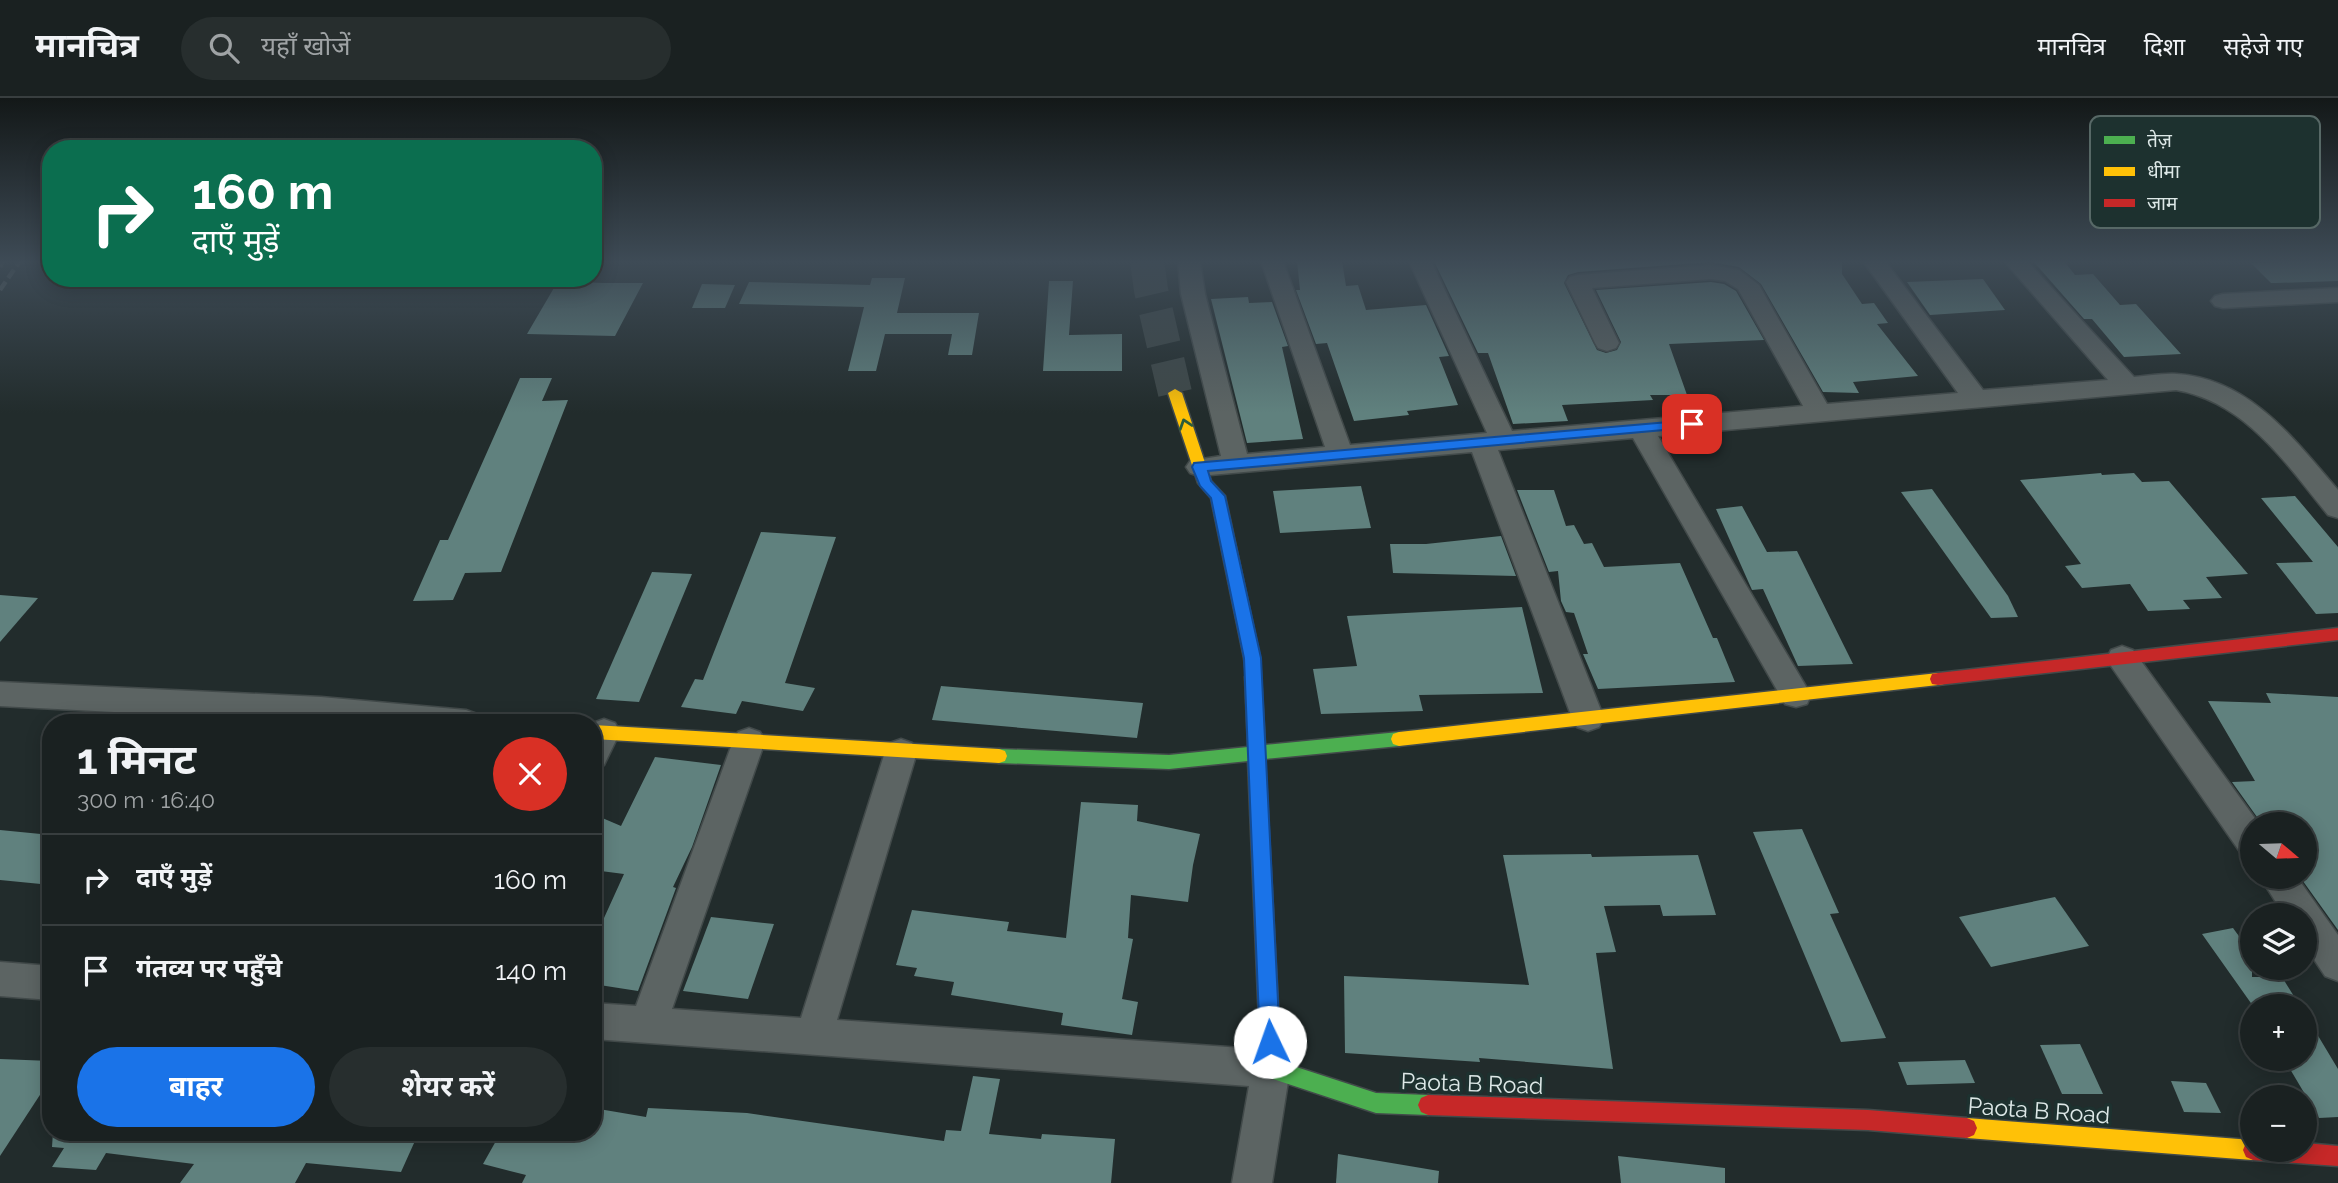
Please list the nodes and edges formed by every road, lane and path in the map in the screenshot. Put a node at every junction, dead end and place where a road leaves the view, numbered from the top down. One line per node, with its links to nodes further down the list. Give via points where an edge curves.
1 (1196, 312): 17 (street)
2 (1290, 312): 16 (street)
3 (1440, 312): 14 (street)
4 (1592, 312): 8 (street)
5 (1762, 312): 12 (street)
6 (1912, 312): 11 (street)
7 (2060, 312): 9 (street)
8 (1607, 343)
9 (2128, 387): 11 (street); 18 (street, via 2190,383 2208,386 2236,402 2255,415)
10 (1175, 393): 17 (street, one-way to 10)
11 (1977, 400): 12 (street)
12 (1821, 413): 13 (street)
13 (1641, 429): 14 (street); 22 (street)
14 (1492, 440): 16 (street); 24 (street)
15 (1213, 441): 17 (street)
16 (1341, 455): 17 (street)
17 (1219, 465): 28 (street, via 1224,482 1218,496 1252,658)
18 (2338, 508)
19 (2338, 634): 20 (street)
20 (2122, 658): 22 (street); 29 (street)
21 (0, 694): 23 (street)
22 (1796, 695): 24 (street)
23 (288, 714)
24 (1588, 718): 28 (street)
25 (602, 740): 26 (street)
26 (749, 741): 27 (street); 35 (street)
27 (901, 752): 28 (street, via 1169,762); 36 (street)
28 (1257, 755): 37 (street)
29 (2240, 825)
30 (2317, 934): 31 (street)
31 (2338, 964)
32 (0, 979): 33 (street)
33 (42, 982)
34 (602, 1022): 35 (street)
35 (648, 1025): 36 (street)
36 (814, 1037): 37 (street)
37 (1272, 1069): 38 (street, Paota B Road, via 1376,1102 1868,1120); 41 (street)
38 (2240, 1149)
39 (2317, 1155): 40 (street, Paota B Road)
40 (2338, 1156)
41 (1252, 1183)

